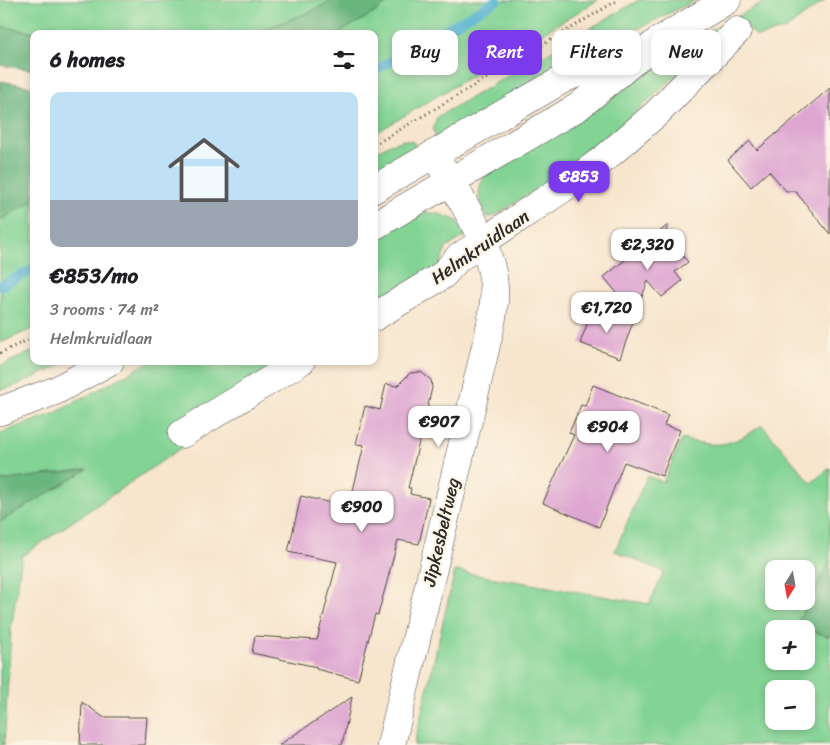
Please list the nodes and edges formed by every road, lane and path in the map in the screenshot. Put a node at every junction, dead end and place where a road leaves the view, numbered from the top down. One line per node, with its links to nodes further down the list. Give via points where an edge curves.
1 (618, 0): 7 (path)
2 (727, 0): 3 (street)
3 (677, 30)
4 (737, 31): 12 (street, Helmkruidlaan, via 657,113 605,158)
5 (651, 44): 8 (street, via 565,78)
6 (651, 47): 9 (street, via 578,107)
7 (378, 143)
8 (434, 154): 9 (street, Jipkesbeltweg); 10 (street)
9 (450, 181): 11 (street); 12 (street, Jipkesbeltweg)
10 (378, 188)
11 (378, 224)
12 (483, 242): 13 (street, Helmkruidlaan, via 458,258 443,275); 20 (street, Jipkesbeltweg, via 494,285 493,311)
13 (378, 315)
14 (30, 340): 15 (path)
15 (0, 352)
16 (103, 365): 18 (street, via 55,391)
17 (294, 365): 19 (street)
18 (0, 411)
19 (182, 434)
20 (391, 745)

